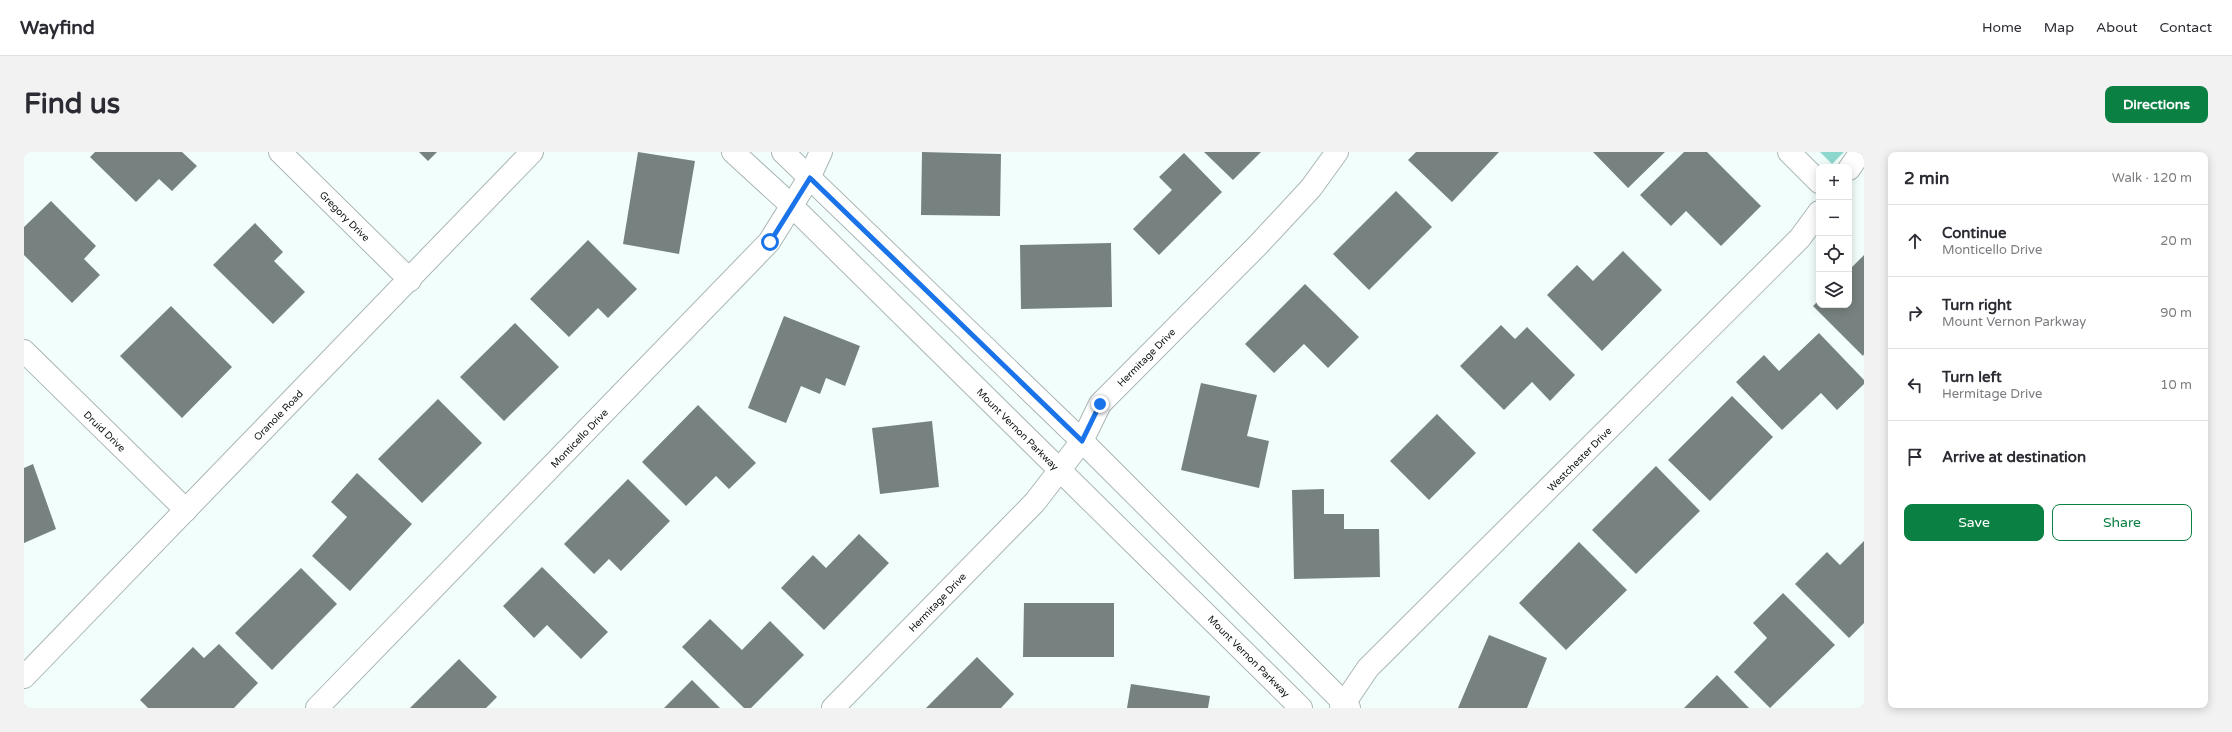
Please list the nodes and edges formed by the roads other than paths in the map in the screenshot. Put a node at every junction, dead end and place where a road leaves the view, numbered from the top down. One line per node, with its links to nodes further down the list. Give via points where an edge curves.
1 (280, 152): 14 (street, Gregory Drive)
2 (532, 152): 14 (street, Oranole Road)
3 (733, 152): 12 (street, Mount Vernon Parkway)
4 (783, 152): 10 (street)
5 (821, 152): 10 (street, Monticello Drive)
6 (1337, 152): 16 (street, Hermitage Drive, via 1311,188 1258,245 1100,404)
7 (1789, 152): 11 (street)
8 (1861, 152): 9 (street)
9 (1852, 165)
10 (810, 178): 12 (street, Monticello Drive); 16 (street)
11 (1816, 179)
12 (792, 206): 17 (street, Mount Vernon Parkway); 21 (street, Monticello Drive, via 770,242)
13 (1816, 216): 20 (street, Westchester Drive, via 1800,238 1368,668)
14 (410, 280): 18 (street, Oranole Road)
15 (24, 351): 18 (street, Druid Drive)
16 (1082, 441): 17 (street, Hermitage Drive); 20 (street)
17 (1060, 470): 22 (street, Hermitage Drive, via 1035,502); 23 (street, Mount Vernon Parkway)
18 (186, 510): 19 (street, Oranole Road)
19 (24, 677)
20 (1345, 707)
21 (317, 708)
22 (833, 708)
23 (1301, 708)

